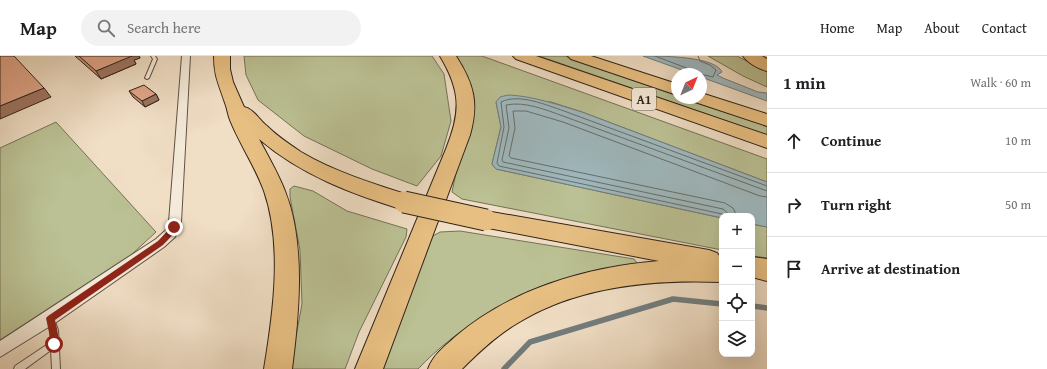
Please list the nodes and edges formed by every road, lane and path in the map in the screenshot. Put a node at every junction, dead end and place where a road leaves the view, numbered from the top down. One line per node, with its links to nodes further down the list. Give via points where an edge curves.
1 (153, 56): 9 (lane, via 155,60)
2 (186, 56): 21 (street, via 174,227 160,243)
3 (222, 56): 12 (highway, via 225,82)
4 (448, 56): 27 (highway, via 460,75 464,88 466,119 462,135)
5 (521, 56): 14 (highway, Α1)
6 (576, 56): 10 (highway, Α1)
7 (751, 56): 8 (highway)
8 (767, 66)
9 (147, 78)
10 (671, 88)
11 (707, 100): 13 (highway)
12 (234, 102): 15 (highway, bridge, via 261,132 297,158 332,177 404,202 486,220); 26 (highway, via 239,120 275,192 284,229 287,284)
13 (767, 120)
14 (767, 142)
15 (719, 261)
16 (755, 268): 17 (highway)
17 (767, 270)
18 (719, 271): 28 (highway, via 692,269 645,272 561,290 517,309 490,326)
19 (755, 274): 20 (highway)
20 (767, 275)
21 (50, 318): 22 (lane, via 54,330); 23 (street)
22 (54, 344): 24 (lane); 25 (lane)
23 (0, 350)
24 (18, 369)
25 (56, 369)
26 (278, 369)
27 (369, 369)
28 (442, 369)

